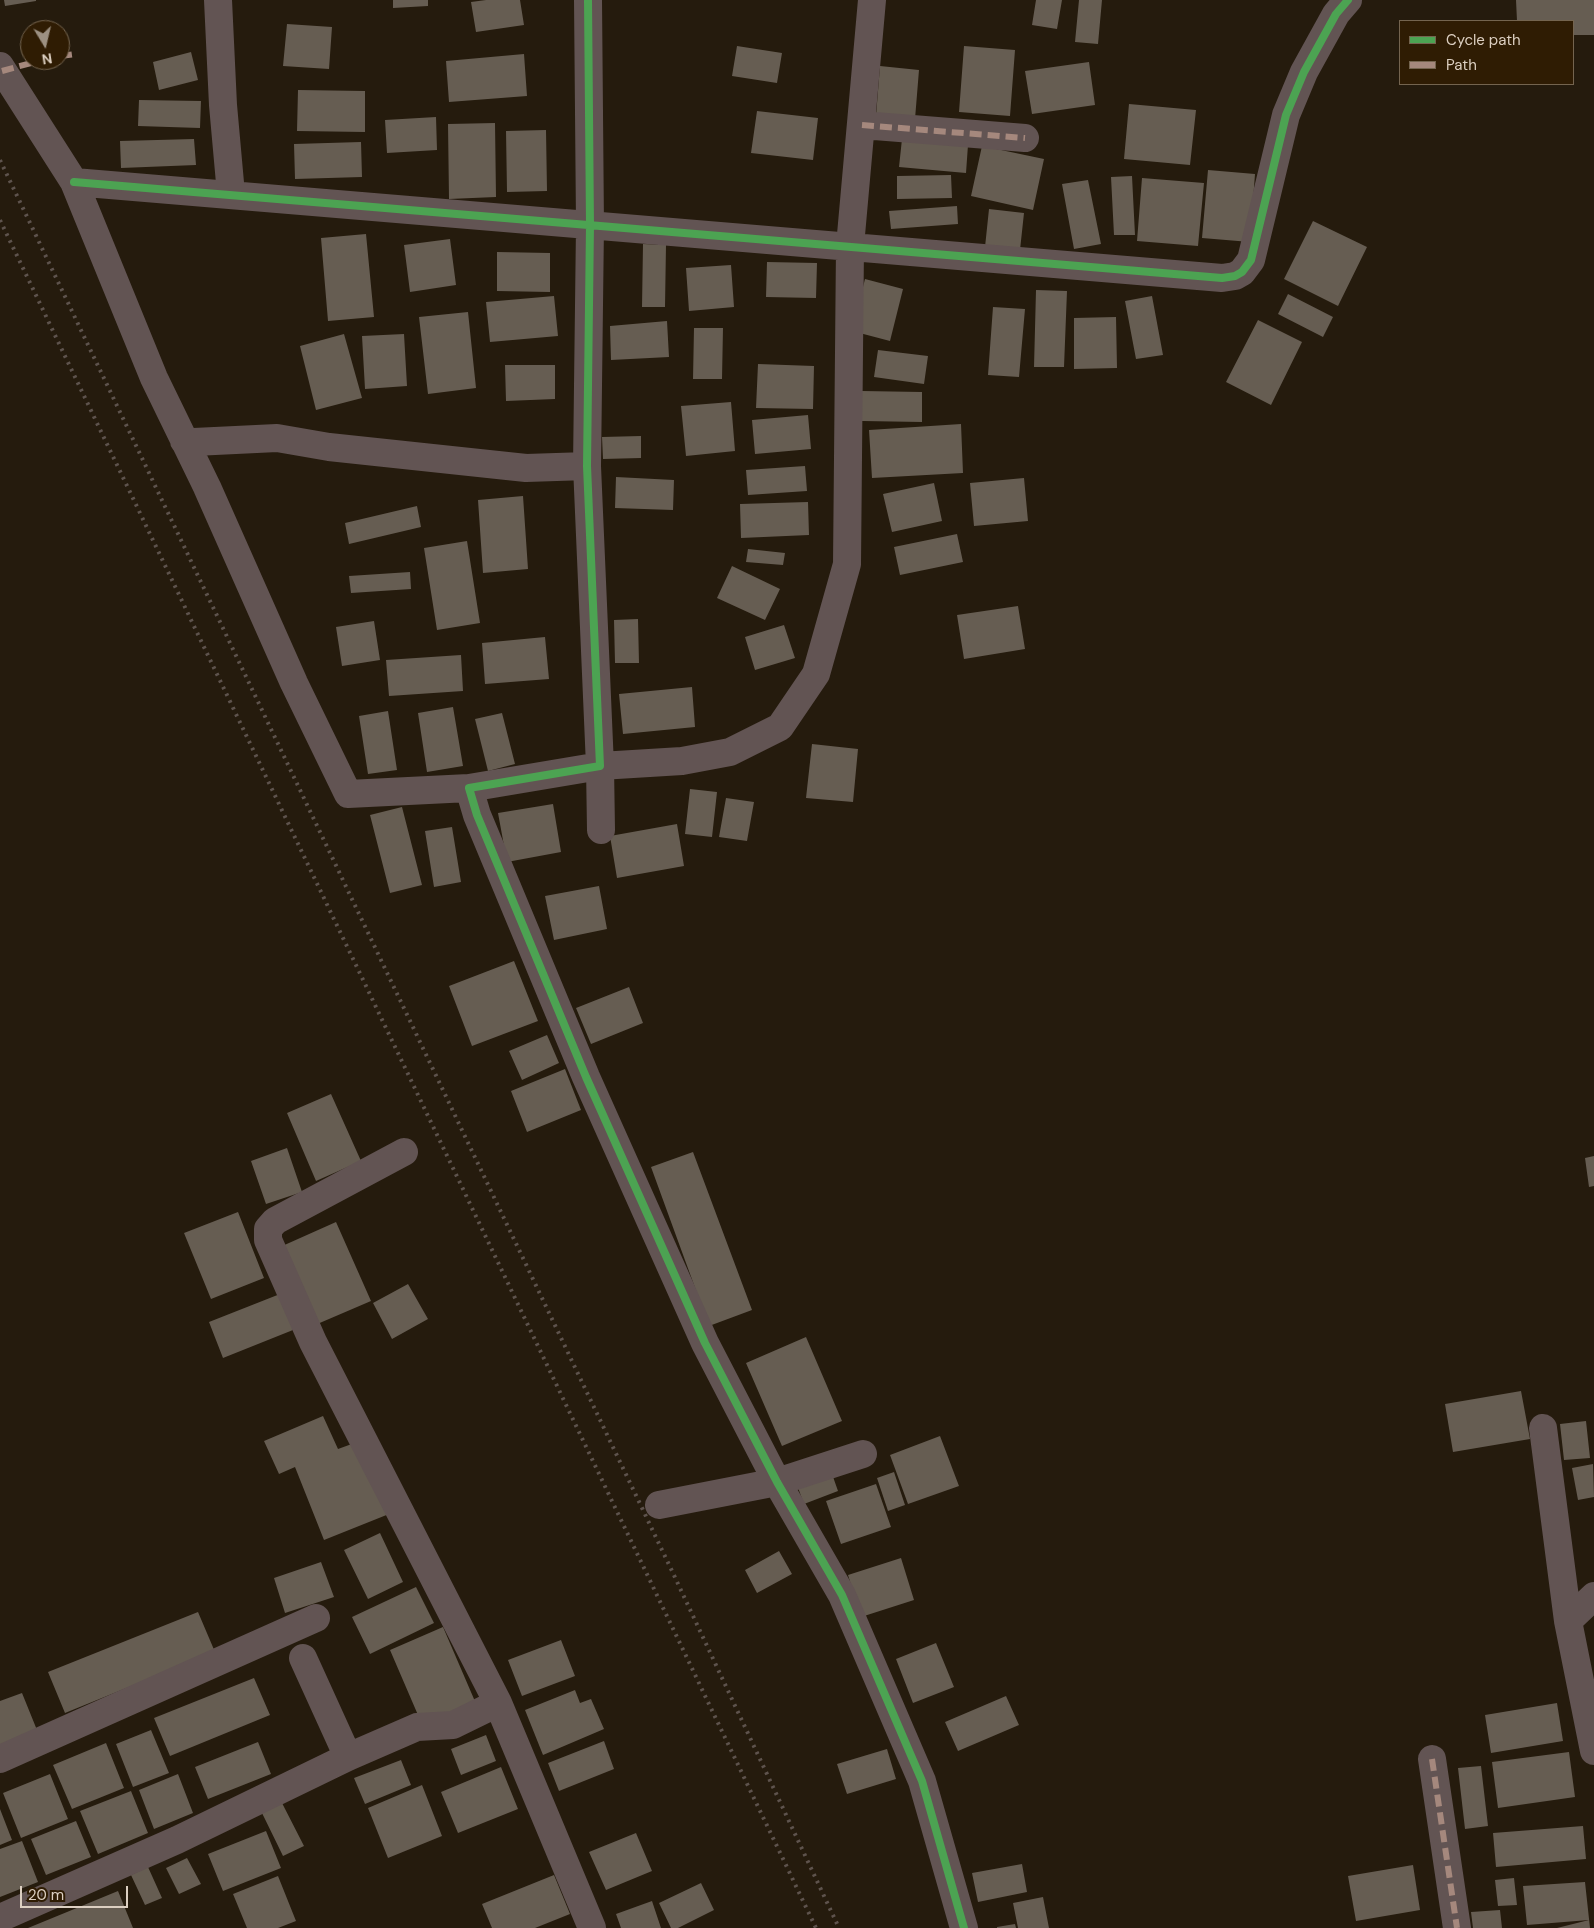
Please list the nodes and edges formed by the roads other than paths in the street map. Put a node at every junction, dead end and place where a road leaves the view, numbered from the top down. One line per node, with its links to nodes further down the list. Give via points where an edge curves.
1 (218, 0): 9 (street)
2 (588, 0): 10 (street)
3 (872, 0): 6 (street)
4 (1348, 0): 11 (street, via 1336,14 1289,106 1251,260 1235,276 1212,277)
5 (0, 66): 8 (street)
6 (862, 125): 7 (street); 11 (street)
7 (1025, 138)
8 (74, 182): 9 (street); 12 (street, via 154,378)
9 (231, 194): 10 (street)
10 (590, 225): 11 (street); 13 (street)
11 (850, 246): 14 (street, via 847,564 816,674 780,727 730,752 682,761)
12 (184, 441): 13 (street, via 277,438 329,448 526,468); 15 (street, via 348,794)
13 (587, 466): 14 (street)
14 (600, 766): 15 (street); 16 (street)
15 (469, 788): 20 (street, via 477,815 590,1086 705,1343)
16 (601, 830)
17 (404, 1152): 26 (street, via 275,1221 268,1229 268,1240 313,1342)
18 (1543, 1428): 24 (street)
19 (862, 1454): 20 (street)
20 (777, 1482): 21 (street); 33 (street, via 842,1595 922,1781)
21 (659, 1505)
22 (1594, 1596): 24 (street)
23 (316, 1618): 29 (street)
24 (1568, 1621): 27 (street)
25 (303, 1658): 28 (street)
26 (498, 1703): 28 (street, via 453,1725 417,1727); 32 (street)
27 (1594, 1751)
28 (348, 1757): 31 (street, via 176,1840)
29 (0, 1759)
30 (1432, 1760): 34 (street)
31 (0, 1918)
32 (592, 1928)
33 (964, 1928)
34 (1457, 1928)

